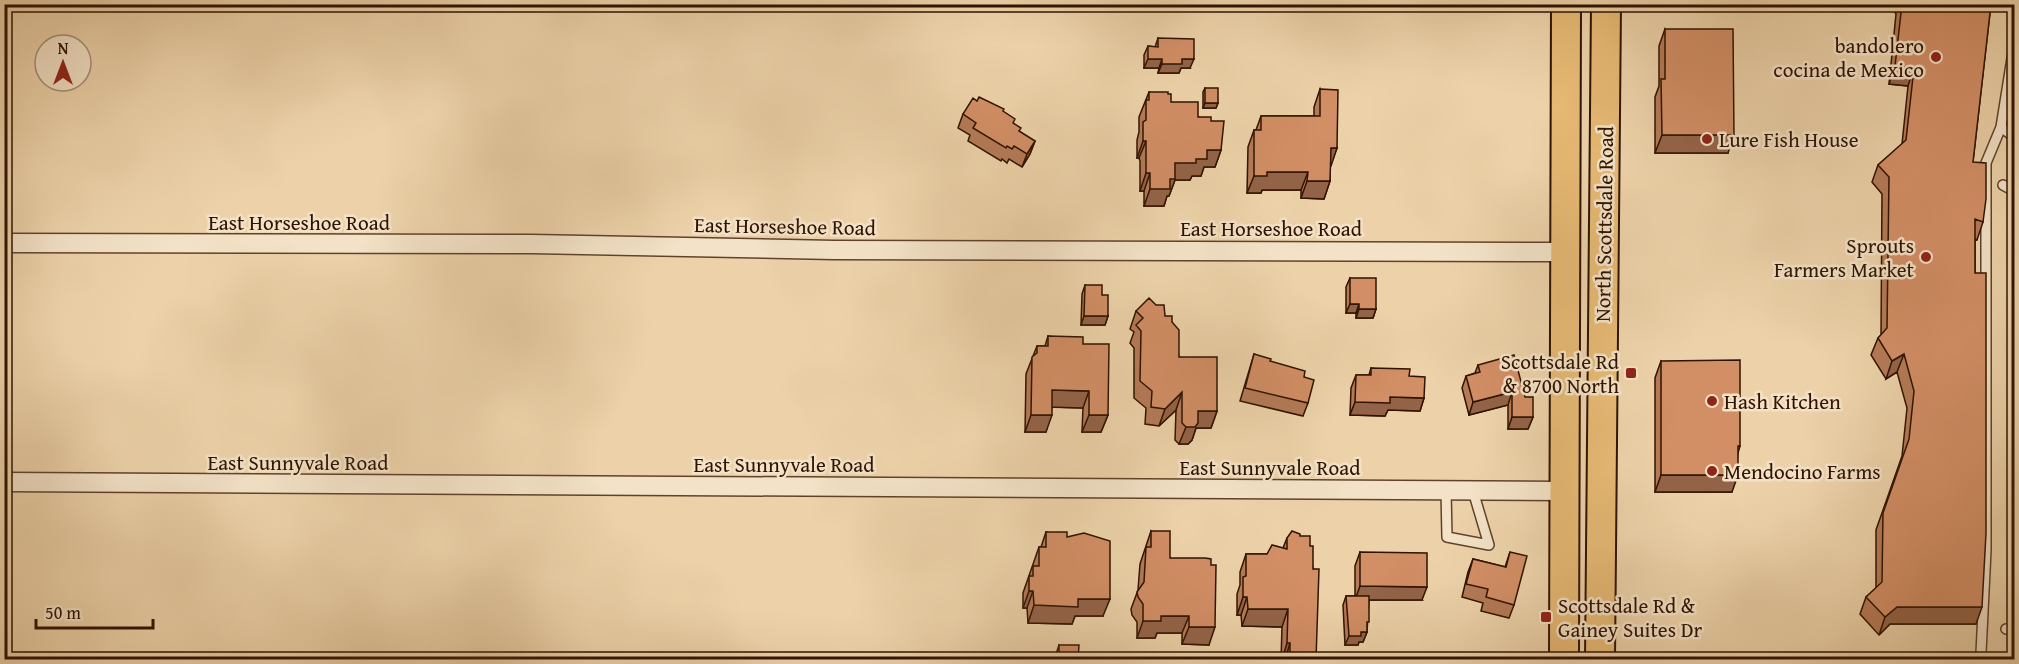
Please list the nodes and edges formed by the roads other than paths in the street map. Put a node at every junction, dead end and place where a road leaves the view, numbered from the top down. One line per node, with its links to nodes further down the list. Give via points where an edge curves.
1 (1566, 4): 6 (main road, North Scottsdale Road)
2 (1606, 4): 5 (main road, North Scottsdale Road)
3 (1624, 4): 5 (main road)
4 (2014, 46): 7 (lane)
5 (1605, 93): 13 (main road, North Scottsdale Road)
6 (1566, 94): 12 (main road, North Scottsdale Road); 13 (main road, via 1582,167 1584,236 1591,253)
7 (2001, 127): 8 (lane); 18 (lane, via 1986,163 1986,550)
8 (2014, 137)
9 (2004, 185): 10 (lane)
10 (2014, 191)
11 (4, 243): 12 (street, East Horseshoe Road)
12 (1565, 252): 17 (main road, North Scottsdale Road)
13 (1603, 265): 20 (main road, North Scottsdale Road)
14 (4, 482): 15 (street, East Sunnyvale Road)
15 (1446, 491): 16 (street, East Sunnyvale Road); 16 (lane, via 1446,537 1489,545)
16 (1473, 491): 17 (street, East Sunnyvale Road)
17 (1564, 492): 19 (main road, North Scottsdale Road)
18 (1981, 653)
19 (1564, 660)
20 (1600, 660)

